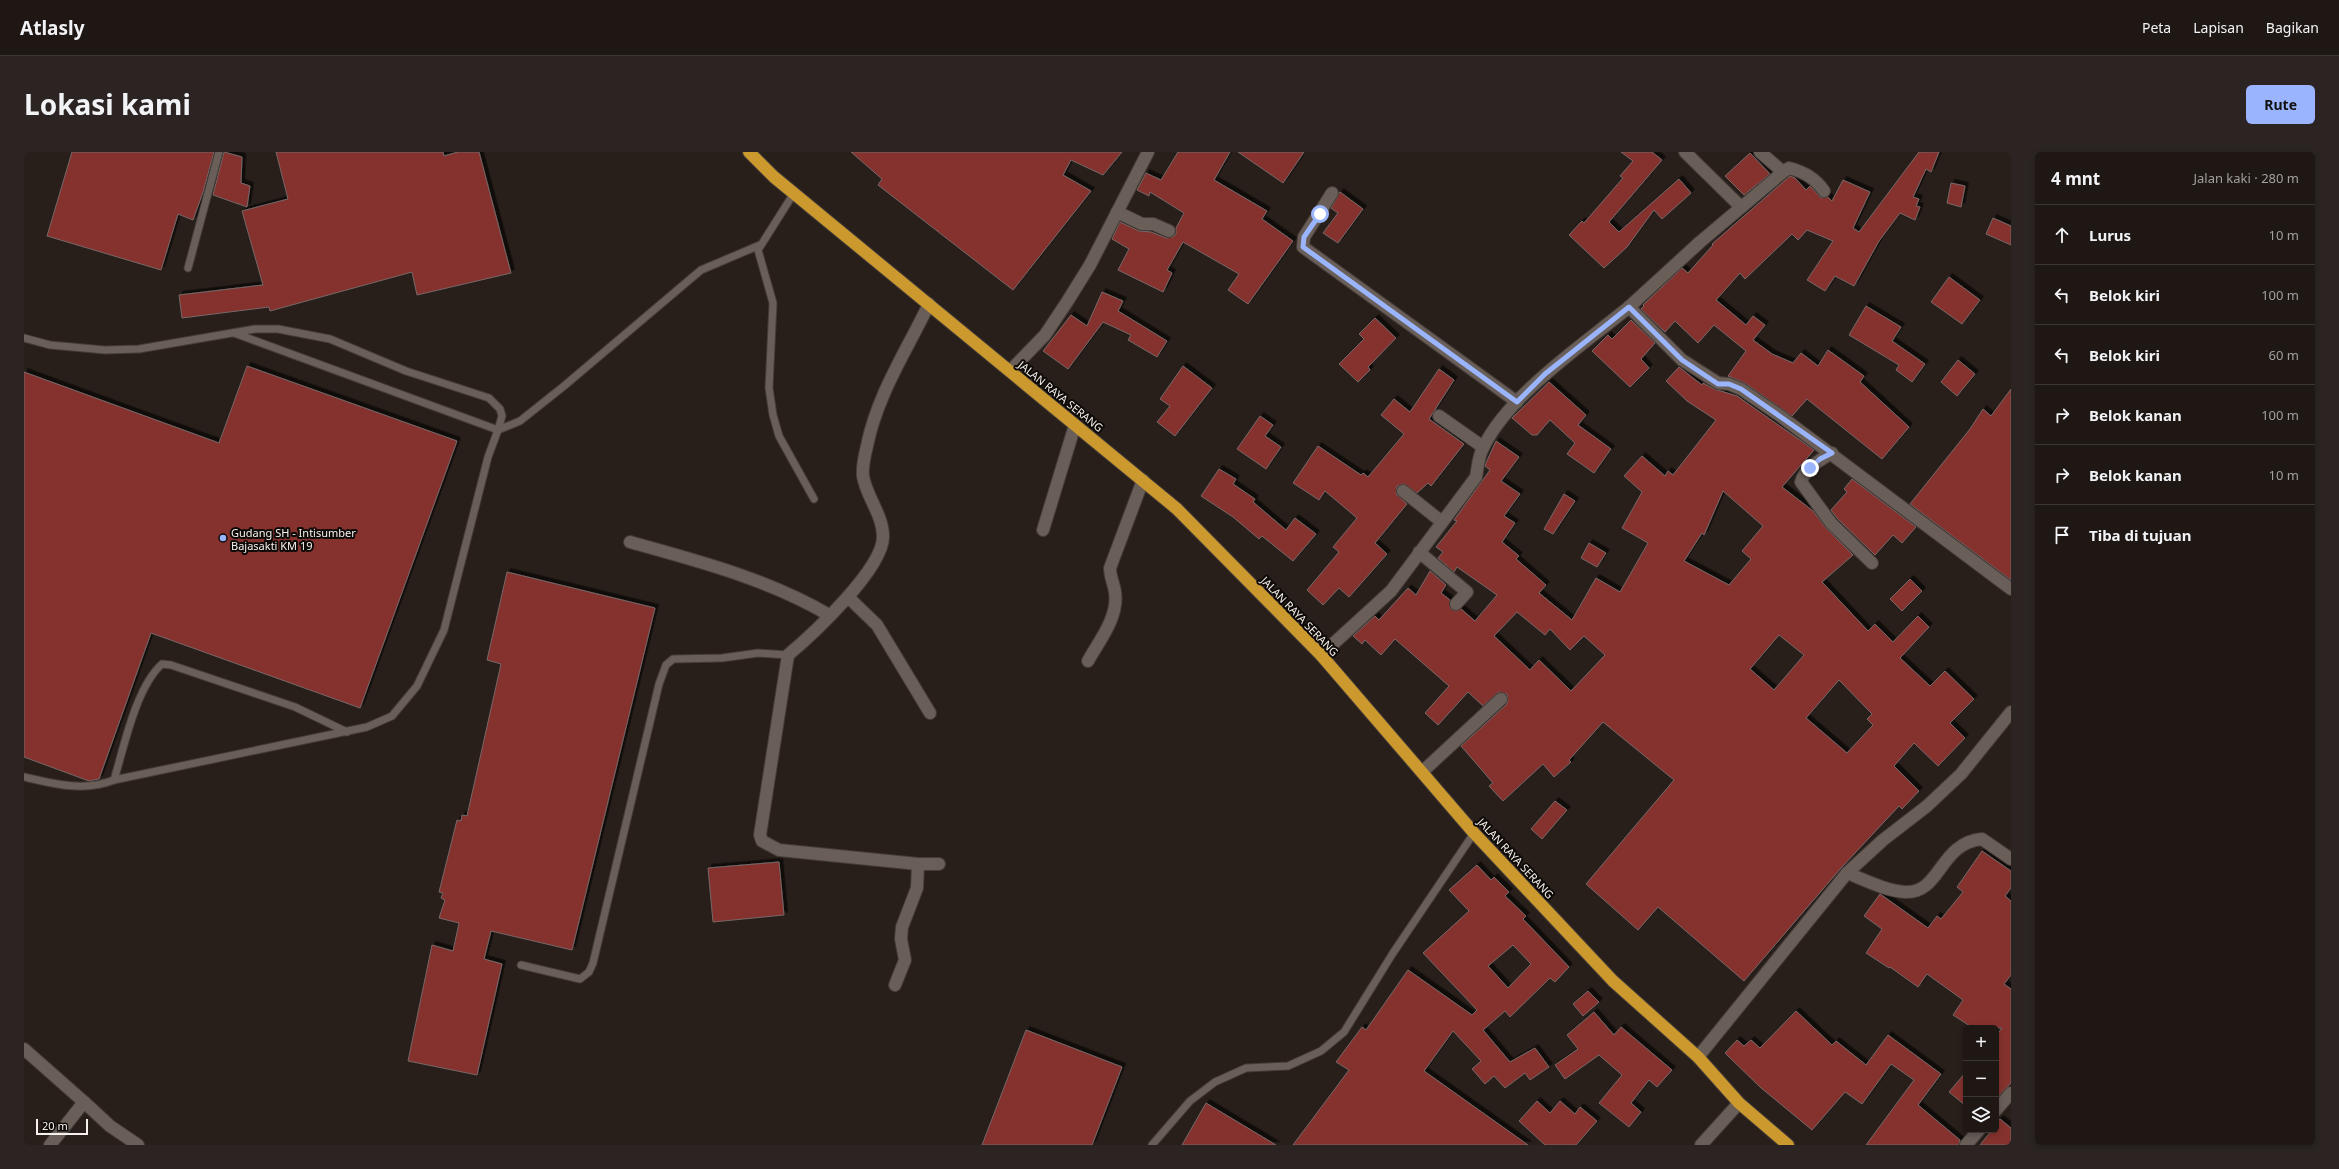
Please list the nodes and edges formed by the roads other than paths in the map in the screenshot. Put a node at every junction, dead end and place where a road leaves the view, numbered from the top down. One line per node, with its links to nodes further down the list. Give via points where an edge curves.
1 (219, 152): 14 (lane)
2 (749, 152): 9 (highway, JALAN RAYA SERANG)
3 (1148, 152): 11 (street)
4 (1685, 152): 10 (street)
5 (1760, 152): 6 (street)
6 (1783, 172): 7 (street, via 1789,168 1812,177); 10 (street)
7 (1824, 191)
8 (1332, 193): 20 (street, via 1304,237 1303,247)
9 (794, 194): 13 (lane); 15 (highway, JALAN RAYA SERANG)
10 (1741, 207): 16 (street)
11 (1117, 212): 12 (street, via 1142,224 1153,224); 19 (street, via 1090,265 1045,335)
12 (1169, 230)
13 (760, 246): 23 (lane, via 702,270 520,421); 28 (lane, via 759,257 773,303 769,388 773,415 779,436)
14 (188, 268)
15 (929, 304): 19 (highway, JALAN RAYA SERANG); 35 (street, via 879,407 867,445 863,475 883,537 874,562 862,582)
16 (1629, 307): 20 (street, via 1545,374); 25 (street, via 1682,360 1718,384 1729,384 1741,389)
17 (232, 332): 18 (lane, via 139,349 105,350 50,345); 23 (lane); 23 (lane, via 278,329 330,339 406,371 490,398 500,409 502,416)
18 (24, 338)
19 (1010, 371): 22 (highway, JALAN RAYA SERANG)
20 (1517, 402): 24 (street)
21 (1439, 416): 24 (street)
22 (1075, 425): 26 (highway, JALAN RAYA SERANG); 30 (street)
23 (498, 430): 44 (lane, via 488,457 444,630 417,686 392,716)
24 (1483, 447): 29 (street, via 1476,477)
25 (1832, 453): 33 (street, via 1820,459 1801,482 1831,523); 34 (street)
26 (1142, 480): 39 (highway, JALAN RAYA SERANG, via 1177,509); 40 (street, via 1110,568 1110,579 1115,592 1112,615)
27 (1402, 491): 29 (street)
28 (814, 500)
29 (1442, 522): 32 (street)
30 (1043, 530)
31 (630, 542): 37 (street, via 688,558 757,582 803,599)
32 (1419, 552): 36 (street, via 1467,592); 39 (street, via 1390,591)
33 (1872, 563)
34 (2011, 589)
35 (848, 597): 37 (street); 43 (street, via 877,625)
36 (1456, 604)
37 (829, 615): 38 (street, via 805,641)
38 (788, 654): 50 (street, via 760,835 762,841 779,850); 53 (lane, via 758,653 722,658 683,657 673,659 666,665 659,684 589,972 580,979)
39 (1321, 655): 45 (highway, JALAN RAYA SERANG)
40 (1088, 661)
41 (1501, 699): 45 (street)
42 (2011, 712): 52 (street, via 1961,774)
43 (930, 713)
44 (347, 732): 47 (lane); 47 (lane, via 295,707 162,664 153,672 144,687)
45 (1422, 772): 48 (highway, JALAN RAYA SERANG)
46 (24, 777): 47 (lane, via 78,787)
47 (114, 780)
48 (1474, 833): 56 (highway, JALAN RAYA SERANG, via 1613,981); 64 (lane, via 1393,953 1344,1032 1321,1051 1288,1066 1246,1068 1215,1082 1190,1101)
49 (2011, 859): 52 (street, via 1982,839 1976,840 1964,844 1948,856 1928,885 1906,892)
50 (918, 864): 51 (street); 54 (street, via 917,888 902,927 901,939 905,960)
51 (939, 864)
52 (1847, 874): 56 (street)
53 (521, 965)
54 (895, 985)
55 (24, 1049): 58 (street)
56 (1698, 1057): 59 (highway, JALAN RAYA SERANG)
57 (2011, 1093): 60 (street)
58 (84, 1102): 62 (street); 63 (street, via 110,1126)
59 (1739, 1103): 65 (street); 66 (highway, JALAN RAYA SERANG)
60 (1999, 1107)
61 (1976, 1133): 67 (street)
62 (50, 1145)
63 (138, 1145)
64 (1152, 1145)
65 (1701, 1145)
66 (1788, 1145)
67 (1966, 1145)

